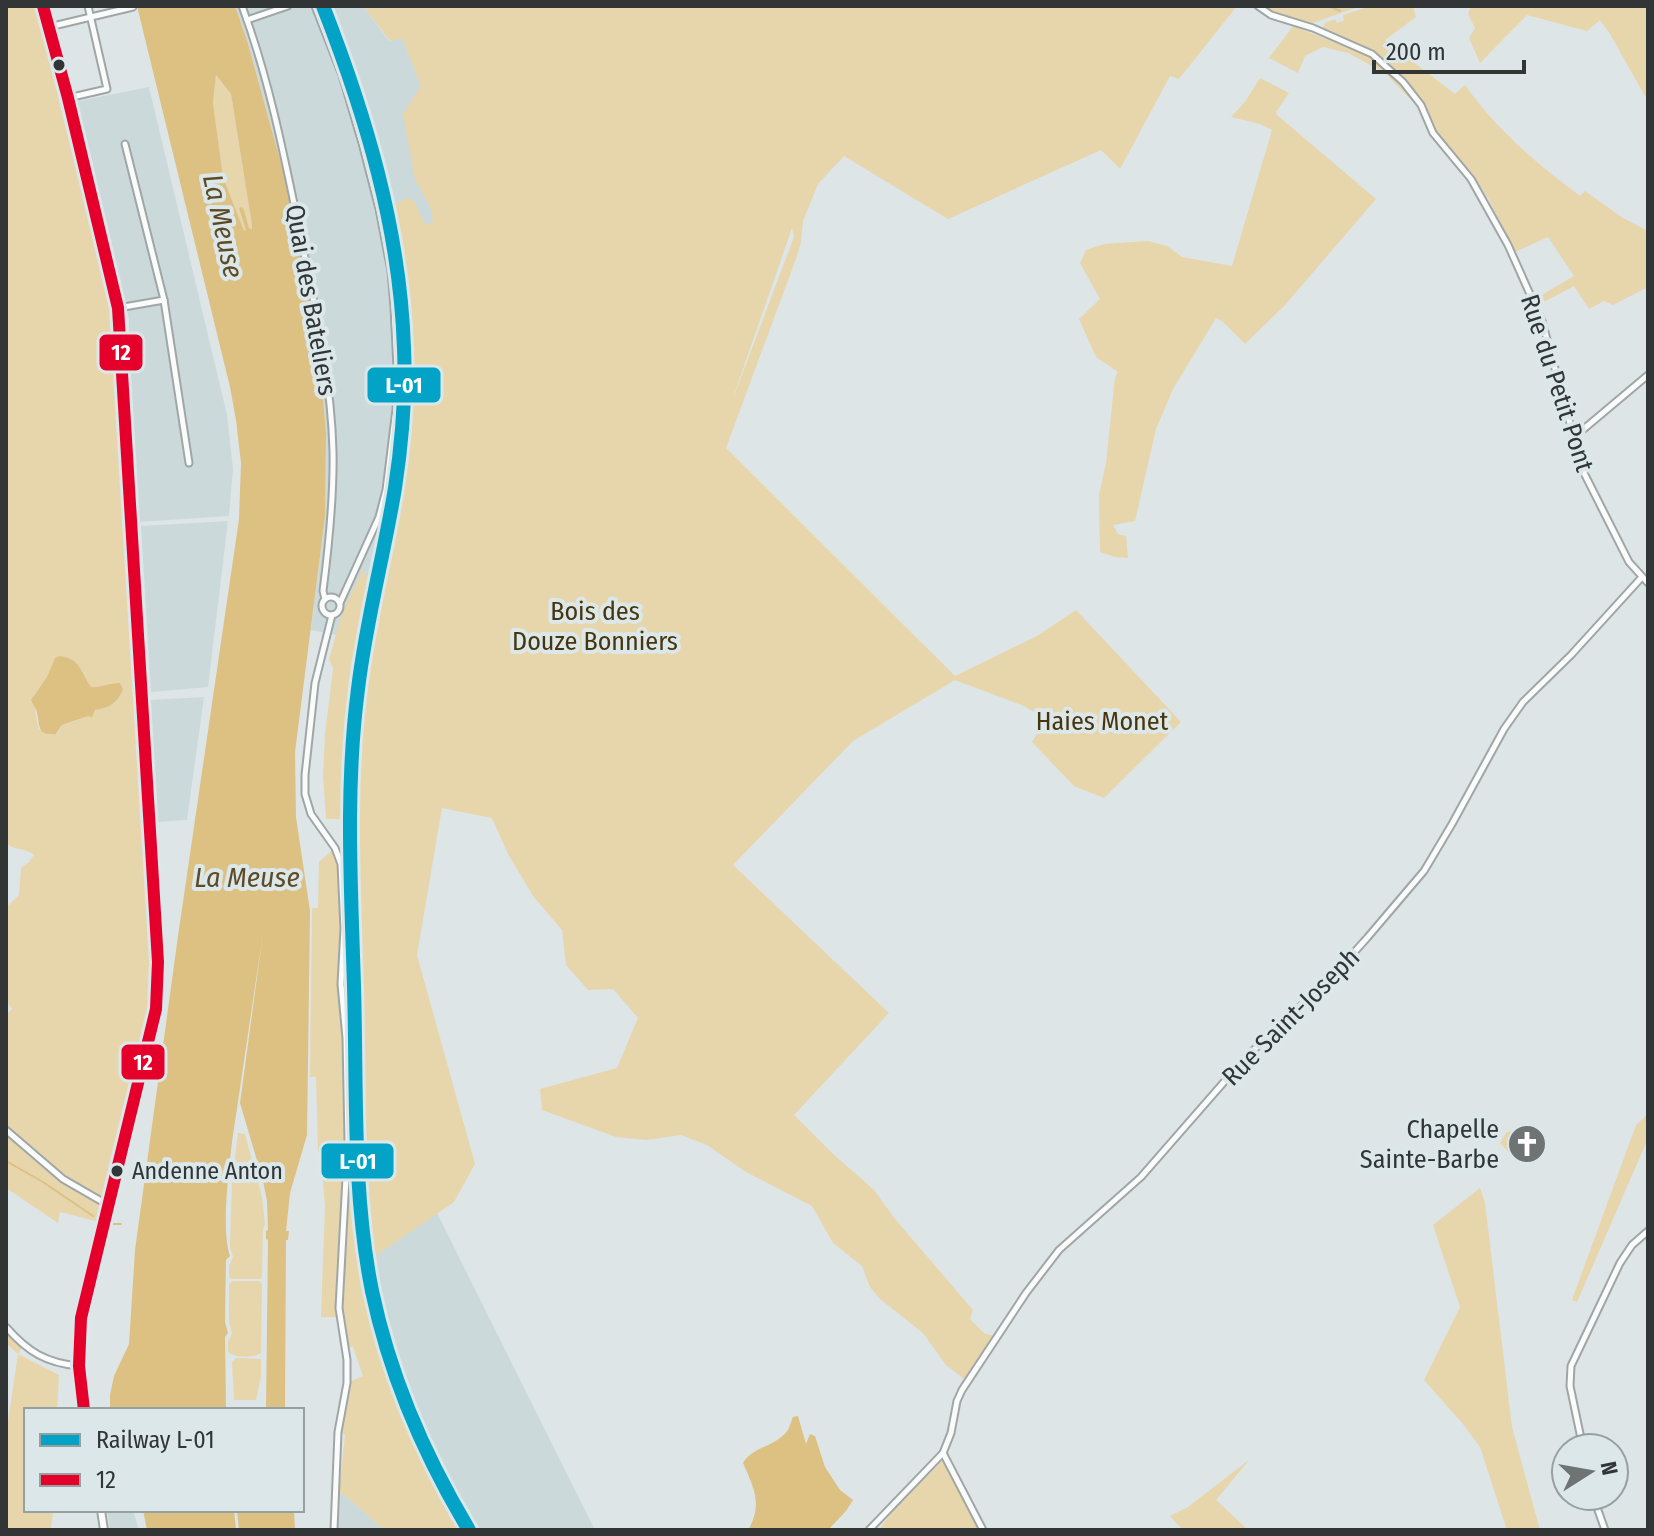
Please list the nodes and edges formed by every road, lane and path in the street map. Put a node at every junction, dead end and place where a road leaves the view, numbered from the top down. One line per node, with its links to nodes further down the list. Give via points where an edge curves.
1 (43, 6): 10 (main road)
2 (88, 6): 8 (street)
3 (242, 6): 9 (street, Quai des Bateliers)
4 (288, 6): 9 (street)
5 (315, 6): 21 (street, via 342,75 379,209 391,271 397,368 386,490)
6 (1258, 6): 16 (street, Rue du Petit Pont, via 1372,54 1421,105 1433,133 1471,179 1508,245 1542,321)
7 (133, 7): 8 (street)
8 (91, 18): 10 (street); 11 (street, via 107,89)
9 (247, 20): 20 (street, Quai des Bateliers, via 279,135 324,352 333,451)
10 (49, 27): 11 (main road)
11 (68, 98): 14 (main road)
12 (125, 144): 13 (street)
13 (164, 300): 14 (street); 17 (street)
14 (118, 308): 24 (main road, via 158,989)
15 (1648, 375): 16 (street)
16 (1573, 438): 18 (street, Rue du Petit Pont, via 1583,471 1629,562)
17 (189, 463)
18 (1642, 577): 19 (street, Rue du Petit Pont); 30 (street, Rue Saint-Joseph, via 1523,702 1424,871 1367,938 1245,1058 1141,1177 1040,1273 962,1390)
19 (1648, 583)
20 (325, 599): 21 (street); 22 (street, via 322,608)
21 (340, 603): 22 (street)
22 (332, 615): 31 (street, via 315,683 305,794 341,864 344,929 341,984 348,1100 339,1308 347,1383 338,1432)
23 (6, 1130): 24 (street, via 63,1179)
24 (108, 1205): 27 (main road, via 81,1318)
25 (1648, 1231): 29 (street, via 1620,1263 1571,1366)
26 (6, 1327): 27 (street, via 42,1357)
27 (79, 1366): 28 (main road)
28 (84, 1408)
29 (1580, 1432)
30 (943, 1453): 32 (street); 33 (street)
31 (334, 1530)
32 (869, 1530)
33 (983, 1530)

